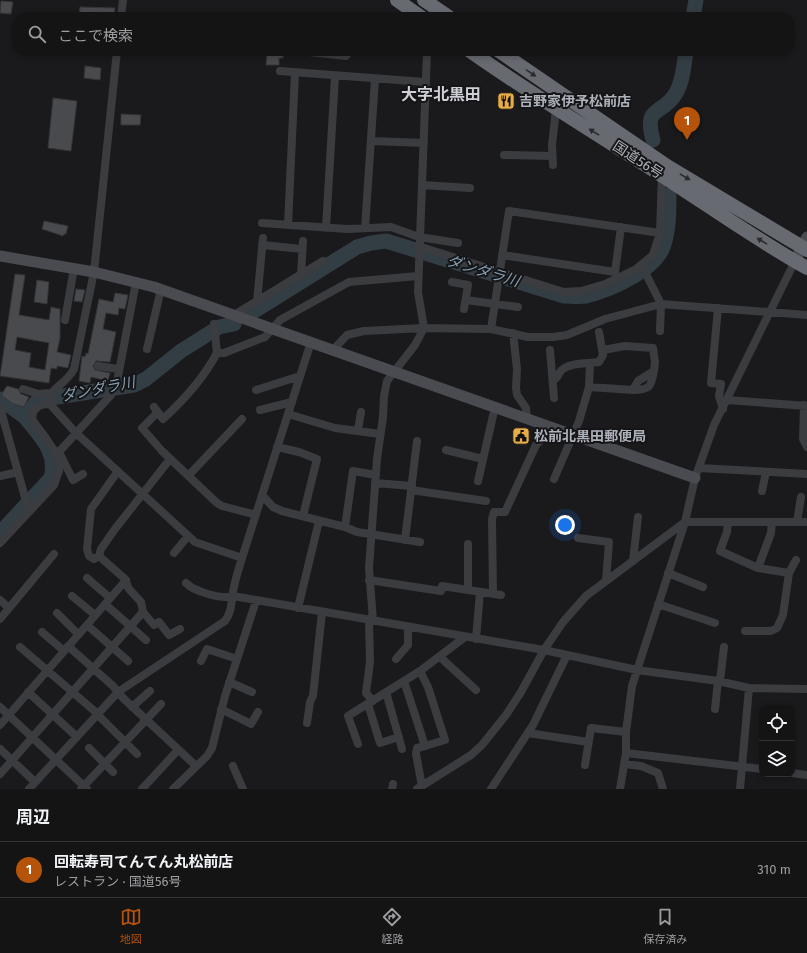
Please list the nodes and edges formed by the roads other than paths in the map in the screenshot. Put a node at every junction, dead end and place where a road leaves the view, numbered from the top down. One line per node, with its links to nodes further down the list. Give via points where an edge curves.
1 (123, 0): 4 (street)
2 (397, 0): 5 (highway)
3 (430, 6): 6 (highway)
4 (122, 12)
5 (414, 12)
6 (440, 12)
7 (116, 56): 40 (street)
8 (427, 56): 15 (street)
9 (477, 56): 16 (highway, 国道56号)
10 (506, 56): 22 (highway, 国道56号, one-way to 22)
11 (280, 71): 12 (street)
12 (296, 73): 13 (street); 26 (street)
13 (335, 76): 14 (street); 28 (street)
14 (375, 79): 15 (street); 17 (street)
15 (424, 82): 18 (street)
16 (556, 109): 20 (street); 22 (highway, 国道56号, one-way to 16)
17 (371, 141): 18 (street); 29 (street)
18 (424, 143): 23 (street)
19 (504, 155): 20 (street)
20 (552, 156): 21 (street)
21 (553, 165)
22 (664, 170): 30 (street); 33 (highway, 国道56号, one-way to 33); 37 (highway, 国道56号, one-way to 22, via 731,223)
23 (422, 185): 24 (street); 31 (street)
24 (470, 188)
25 (262, 223): 26 (street)
26 (288, 225): 28 (street)
27 (621, 227): 30 (street); 34 (street, via 509,211); 34 (street, via 615,272)
28 (326, 228): 29 (street)
29 (365, 228): 31 (street, via 391,227)
30 (660, 233): 39 (street, via 653,255)
31 (419, 242): 32 (street); 41 (street); 43 (street)
32 (458, 243)
33 (805, 244): 37 (street)
34 (502, 255): 41 (street)
35 (0, 256): 38 (street)
36 (323, 261): 42 (street)
37 (801, 265): 54 (street)
38 (74, 268): 40 (street); 57 (street)
39 (643, 269): 41 (street, via 582,291 563,292); 50 (street)
40 (94, 272): 44 (street); 85 (street, via 74,369 65,382 53,390)
41 (500, 272): 49 (street)
42 (301, 275): 48 (street); 48 (street, via 303,245 262,242)
43 (418, 276): 59 (street); 60 (street, via 349,282 280,320)
44 (136, 282): 46 (street); 73 (street)
45 (452, 282): 47 (street, via 468,285)
46 (161, 289): 55 (street); 66 (street)
47 (466, 300): 49 (street); 53 (street)
48 (256, 302): 55 (street)
49 (495, 304): 51 (street); 61 (street)
50 (661, 304): 52 (street); 62 (street); 64 (street, via 604,319 567,335 540,338)
51 (518, 307)
52 (718, 308): 54 (street); 91 (street, via 711,383 721,384 719,396)
53 (464, 309)
54 (769, 313): 56 (street); 86 (street)
55 (234, 315): 60 (street)
56 (807, 315)
57 (65, 320)
58 (214, 325): 70 (street)
59 (424, 328): 61 (street); 67 (street, via 355,332 347,335); 75 (street)
60 (273, 329): 65 (street); 70 (street, via 265,337 224,353)
61 (491, 329): 64 (street)
62 (660, 331)
63 (599, 332): 69 (street)
64 (514, 333): 96 (street, via 517,395 526,408)
65 (311, 342): 67 (street); 76 (street)
66 (147, 349)
67 (333, 350): 75 (street)
68 (550, 350): 77 (street)
69 (603, 350): 71 (street, via 599,362); 74 (street, via 625,346 653,348)
70 (216, 353): 107 (street, via 207,371 177,406 164,419 156,410 142,428)
71 (590, 364): 77 (street, via 564,368); 79 (street)
72 (98, 366): 73 (street)
73 (118, 369): 78 (street)
74 (654, 371): 82 (street, via 638,381); 82 (street, via 649,388)
75 (395, 372): 90 (street); 100 (street, via 385,387)
76 (300, 376): 81 (street); 87 (street)
77 (553, 380): 84 (street)
78 (117, 382)
79 (589, 387): 82 (street); 101 (street, via 579,421)
80 (23, 388): 85 (street)
81 (256, 390)
82 (633, 390)
83 (110, 395): 99 (street)
84 (554, 398)
85 (50, 399): 99 (street); 106 (street, via 32,412 32,416 33,421)
86 (727, 400): 88 (street); 91 (street)
87 (292, 402): 92 (street); 94 (street)
88 (805, 406): 104 (street, via 803,439)
89 (0, 407): 110 (street)
90 (496, 408): 96 (street); 108 (street)
91 (722, 409): 112 (street)
92 (260, 410)
93 (361, 412): 98 (street)
94 (288, 414): 98 (street, via 335,428); 103 (street)
95 (242, 419): 115 (street)
96 (527, 419): 97 (street)
97 (550, 427): 101 (street); 160 (street, via 536,445 505,512 494,512 492,519 497,594)
98 (358, 430): 100 (street)
99 (76, 432): 106 (street); 109 (street)
100 (380, 434): 117 (street)
101 (572, 434): 112 (street); 118 (street)
102 (417, 441): 120 (street)
103 (277, 447): 123 (street); 128 (street, via 299,452 317,460)
104 (807, 447)
105 (446, 450): 108 (street)
106 (58, 453): 113 (street, via 73,480); 126 (street, via 59,471 54,485)
107 (170, 459): 115 (street); 122 (street)
108 (484, 459): 119 (street)
109 (118, 471): 122 (street); 146 (street, via 91,509 87,548 89,556 94,559)
110 (18, 472): 116 (street); 126 (street)
111 (766, 472): 112 (street); 114 (street); 121 (street)
112 (697, 473): 131 (street)
113 (83, 474)
114 (807, 474)
115 (188, 475): 127 (street, via 222,506)
116 (0, 476)
117 (375, 479): 120 (street); 136 (street, via 353,472); 137 (street)
118 (554, 479)
119 (478, 481)
120 (411, 488): 125 (street); 140 (street)
121 (762, 491)
122 (143, 494): 138 (street); 146 (street, via 115,529)
123 (262, 495): 127 (street); 128 (street, via 273,507)
124 (801, 498): 134 (street)
125 (480, 503)
126 (29, 512): 142 (street)
127 (256, 515): 147 (street)
128 (302, 516): 130 (street)
129 (638, 517): 149 (street)
130 (319, 521): 136 (street); 168 (street)
131 (685, 522): 132 (street); 149 (street); 151 (street)
132 (728, 522): 133 (street); 150 (street, via 720,551)
133 (772, 522): 134 (street); 150 (street, via 772,533)
134 (797, 522): 135 (street)
135 (807, 522)
136 (345, 527): 137 (street)
137 (371, 535): 140 (street); 155 (street)
138 (188, 536): 144 (street); 147 (street, via 195,542)
139 (578, 538): 156 (street, via 609,542)
140 (406, 540): 141 (street)
141 (420, 542)
142 (0, 543)
143 (468, 544): 159 (street)
144 (174, 553)
145 (54, 554): 167 (street)
146 (99, 556): 154 (street)
147 (242, 558): 162 (street)
148 (796, 560): 152 (street)
149 (633, 561): 156 (street)
150 (758, 568): 152 (street)
151 (668, 573): 158 (street); 166 (street)
152 (789, 573): 180 (street, via 783,615 777,628 771,631)
153 (86, 578): 164 (street)
154 (126, 580): 164 (street); 169 (street, via 129,589 141,602)
155 (369, 580): 159 (street, via 441,591 442,586); 174 (street)
156 (606, 581): 190 (street, via 573,609)
157 (186, 584): 162 (street, via 196,591 227,598)
158 (703, 587)
159 (468, 590): 160 (street)
160 (480, 592): 184 (street)
161 (72, 596): 172 (street)
162 (233, 596): 165 (street); 210 (street, via 231,609 225,621)
163 (0, 600): 167 (street)
164 (107, 601): 172 (street); 177 (street)
165 (256, 601): 168 (street); 193 (street)
166 (658, 604): 175 (street); 199 (street)
167 (9, 608): 173 (street)
168 (298, 608): 170 (street)
169 (143, 612): 177 (street); 179 (street, via 154,625 159,622 168,635)
170 (322, 612): 174 (street); 224 (street, via 313,696)
171 (57, 613): 182 (street)
172 (95, 615): 176 (street)
173 (0, 618)
174 (371, 621): 178 (street); 213 (street, via 366,693)
175 (715, 623)
176 (87, 625): 182 (street); 189 (street)
177 (131, 626): 185 (street); 189 (street)
178 (408, 627): 183 (street); 194 (street, via 408,645)
179 (180, 629)
180 (745, 631)
181 (42, 632): 188 (street)
182 (78, 634): 188 (street)
183 (465, 637): 184 (street); 192 (street)
184 (476, 639): 190 (street)
185 (146, 640)
186 (20, 646): 197 (street)
187 (724, 647): 202 (street)
188 (66, 648): 197 (street); 198 (street)
189 (112, 648): 195 (street); 198 (street)
190 (546, 651): 191 (street); 256 (street, via 506,715 482,745 472,755)
191 (566, 655): 199 (street); 227 (street)
192 (440, 657): 200 (street); 206 (street)
193 (237, 659): 196 (street, via 207,649); 203 (street)
194 (396, 659)
195 (128, 661)
196 (201, 661)
197 (48, 669): 208 (street); 209 (street)
198 (93, 670): 209 (street); 210 (street)
199 (637, 670): 202 (street); 226 (street, via 632,686)
200 (420, 671): 201 (street); 234 (street, via 428,687 444,740)
201 (404, 681): 212 (street); 234 (street)
202 (719, 681): 204 (street); 218 (street)
203 (229, 682): 211 (street); 217 (street)
204 (749, 688): 205 (street); 248 (street)
205 (807, 689)
206 (476, 690)
207 (150, 691): 216 (street)
208 (28, 692): 220 (street); 221 (street)
209 (73, 692): 220 (street); 222 (street)
210 (118, 692): 216 (street); 222 (street)
211 (252, 692)
212 (386, 692): 213 (street); 230 (street)
213 (370, 702): 230 (street, via 380,743); 233 (street, via 348,716)
214 (161, 704): 223 (street)
215 (0, 707): 221 (street)
216 (132, 707): 223 (street)
217 (221, 709): 219 (street, via 251,724); 246 (street, via 212,748)
218 (715, 709)
219 (258, 712)
220 (53, 714): 228 (street); 229 (street)
221 (8, 715): 225 (street); 228 (street)
222 (100, 716): 229 (street); 231 (street)
223 (145, 719): 231 (street); 238 (street)
224 (307, 723)
225 (0, 725)
226 (626, 732): 232 (street, via 591,728); 239 (street)
227 (528, 733): 232 (street); 261 (street)
228 (33, 737): 241 (street); 242 (street)
229 (77, 737): 241 (street)
230 (399, 737): 237 (street)
231 (125, 741): 240 (street); 243 (street)
232 (588, 742): 245 (street)
233 (358, 744)
234 (424, 746): 256 (street, via 417,748 416,754)
235 (89, 748): 243 (street)
236 (0, 749): 242 (street)
237 (402, 749)
238 (178, 750): 246 (street); 258 (street)
239 (626, 753): 244 (street); 248 (street)
240 (137, 754)
241 (57, 759): 254 (street); 255 (street)
242 (12, 760): 252 (street); 254 (street)
243 (104, 764): 250 (street); 255 (street)
244 (624, 764): 262 (street); 263 (street, via 641,766 658,773)
245 (585, 765)
246 (196, 766): 259 (street)
247 (233, 766): 260 (street)
248 (742, 767): 249 (street); 264 (street)
249 (759, 769)
250 (113, 772)
251 (795, 773): 253 (street)
252 (0, 774)
253 (807, 775)
254 (35, 782): 257 (street)
255 (84, 788)
256 (420, 788)
257 (29, 789)
258 (142, 789)
259 (173, 789)
260 (243, 789)
261 (491, 789)
262 (620, 789)
263 (663, 789)
264 (740, 789)

